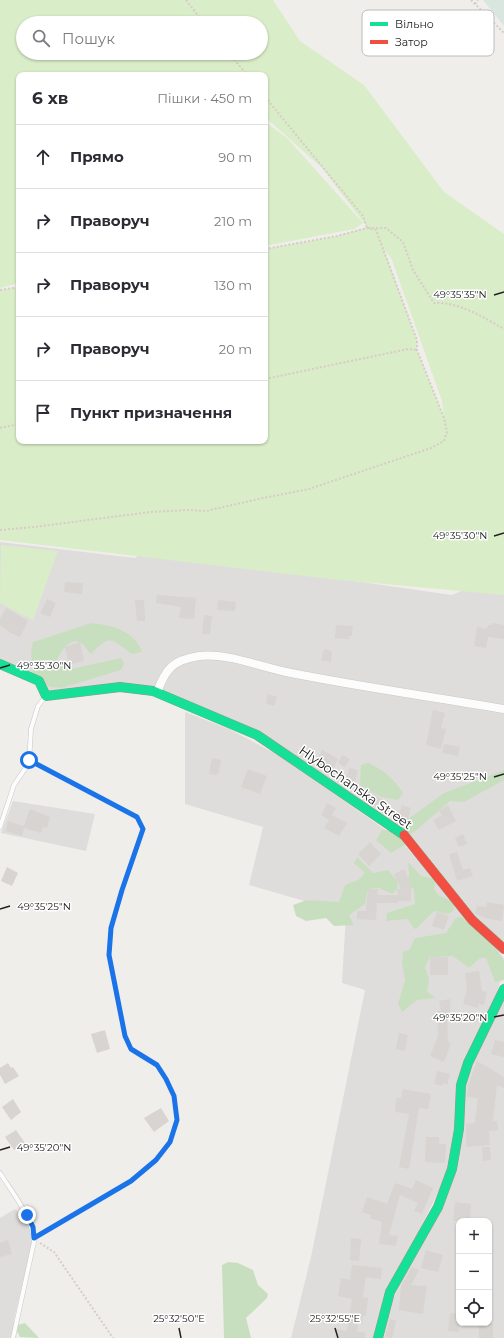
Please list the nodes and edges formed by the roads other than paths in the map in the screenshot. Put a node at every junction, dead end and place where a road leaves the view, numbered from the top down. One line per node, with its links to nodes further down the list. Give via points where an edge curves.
1 (0, 664): 3 (street, via 39,681)
2 (157, 693): 3 (street, Hlybochanska Street, via 120,687); 4 (street, via 162,676 170,668 184,660 218,655 265,668); 6 (street, Hlybochanska Street, via 257,735 406,837 472,920)
3 (46, 696): 5 (lane, via 38,706 30,728 29,760 14,785)
4 (504, 709)
5 (0, 827)
6 (504, 948)
7 (504, 989): 10 (street, via 468,1063 461,1085 459,1129 453,1162 438,1207 390,1292)
8 (0, 1173): 9 (lane, via 27,1215 33,1227 34,1238)
9 (13, 1338)
10 (378, 1338)

